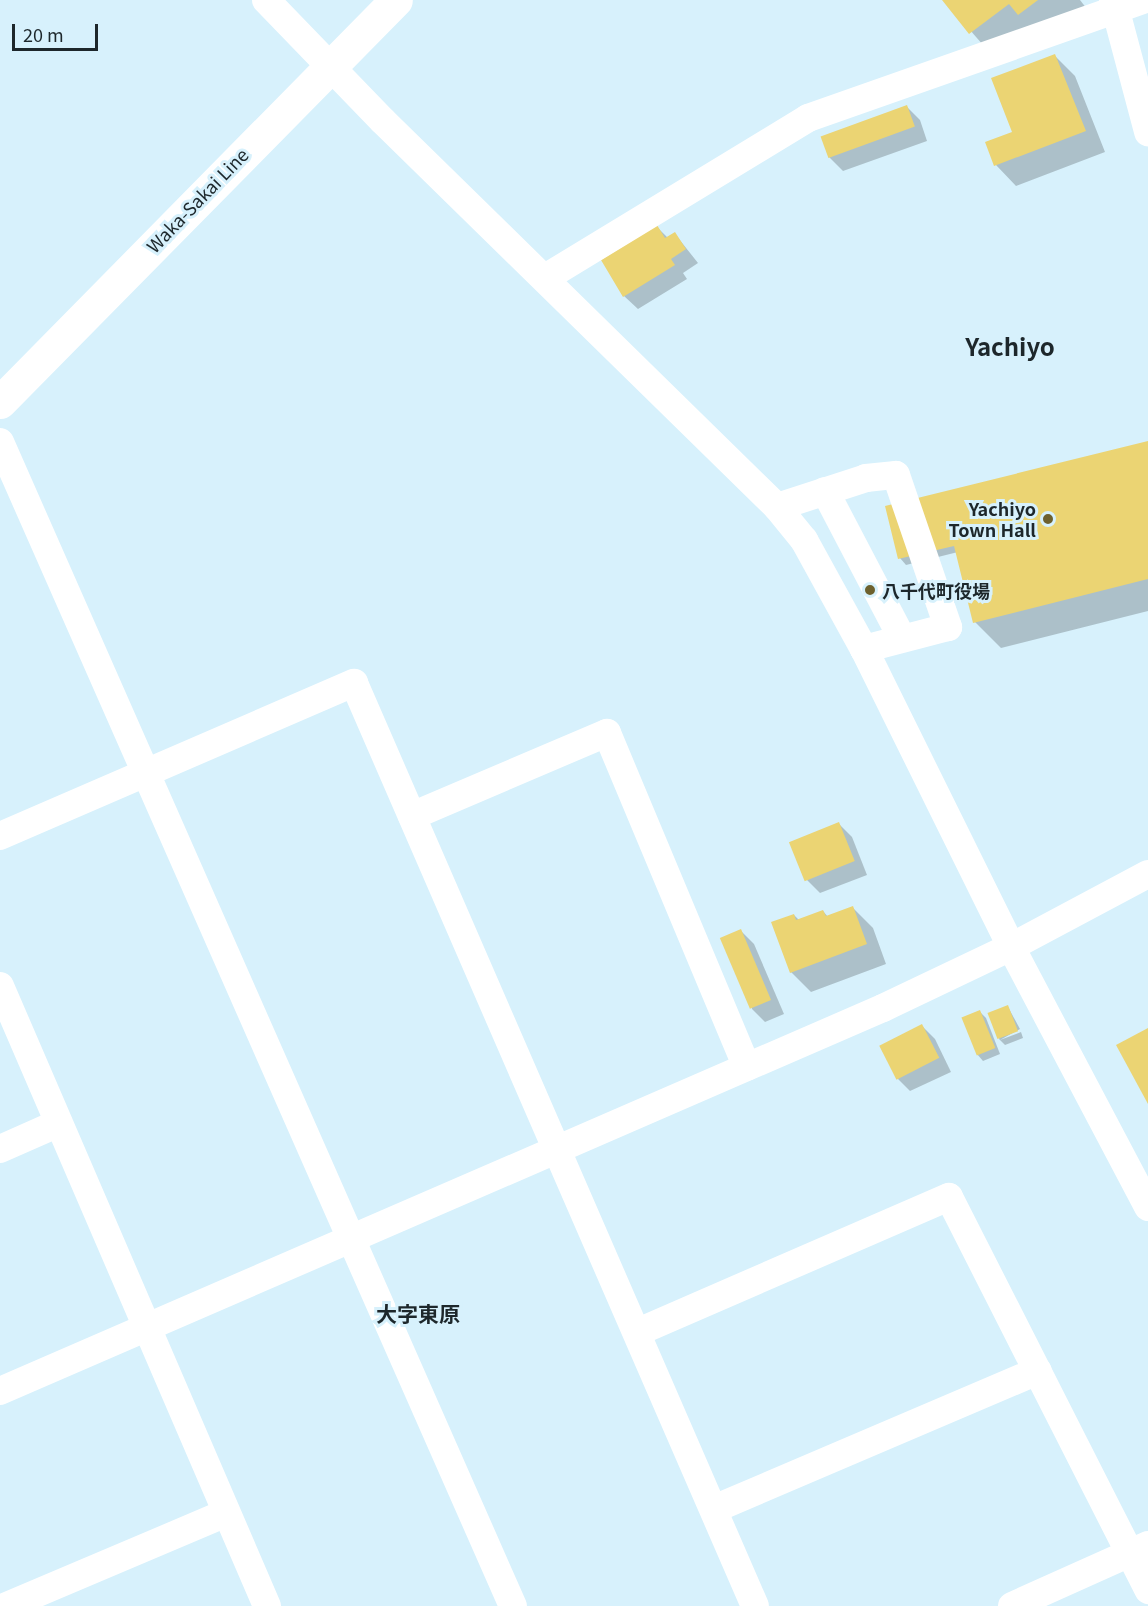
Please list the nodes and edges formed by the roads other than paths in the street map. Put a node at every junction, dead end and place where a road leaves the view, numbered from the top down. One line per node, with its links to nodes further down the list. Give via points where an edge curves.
1 (266, 0): 5 (street)
2 (396, 0): 5 (main road, Waka-Sakai Line)
3 (1144, 0): 4 (street)
4 (1114, 5): 6 (street); 7 (street, via 808,118)
5 (328, 66): 7 (street); 8 (main road, Waka-Sakai Line)
6 (1148, 132)
7 (545, 278): 11 (street)
8 (0, 402)
9 (0, 442): 14 (street)
10 (825, 491): 11 (street); 12 (street); 12 (street, via 866,478 896,475 948,627)
11 (777, 507): 13 (street, via 804,540)
12 (902, 638): 13 (street)
13 (864, 649): 18 (street)
14 (146, 772): 15 (street, via 354,683); 16 (street); 25 (street)
15 (412, 816): 20 (street, via 607,733); 23 (street)
16 (0, 836)
17 (1148, 874): 18 (street)
18 (1011, 947): 20 (street); 24 (street)
19 (0, 986): 21 (street)
20 (747, 1067): 23 (street)
21 (59, 1123): 22 (street); 26 (street)
22 (0, 1149)
23 (556, 1150): 25 (street); 27 (street)
24 (1148, 1207)
25 (350, 1238): 26 (street); 36 (street)
26 (146, 1328): 29 (street); 31 (street)
27 (638, 1332): 28 (street, via 949,1197); 30 (street)
28 (1038, 1371): 30 (street); 32 (street)
29 (0, 1391)
30 (714, 1509): 37 (street)
31 (226, 1513): 34 (street); 35 (street)
32 (1140, 1549): 33 (street); 38 (street)
33 (1148, 1590)
34 (16, 1604)
35 (267, 1606)
36 (513, 1606)
37 (755, 1606)
38 (1012, 1606)

